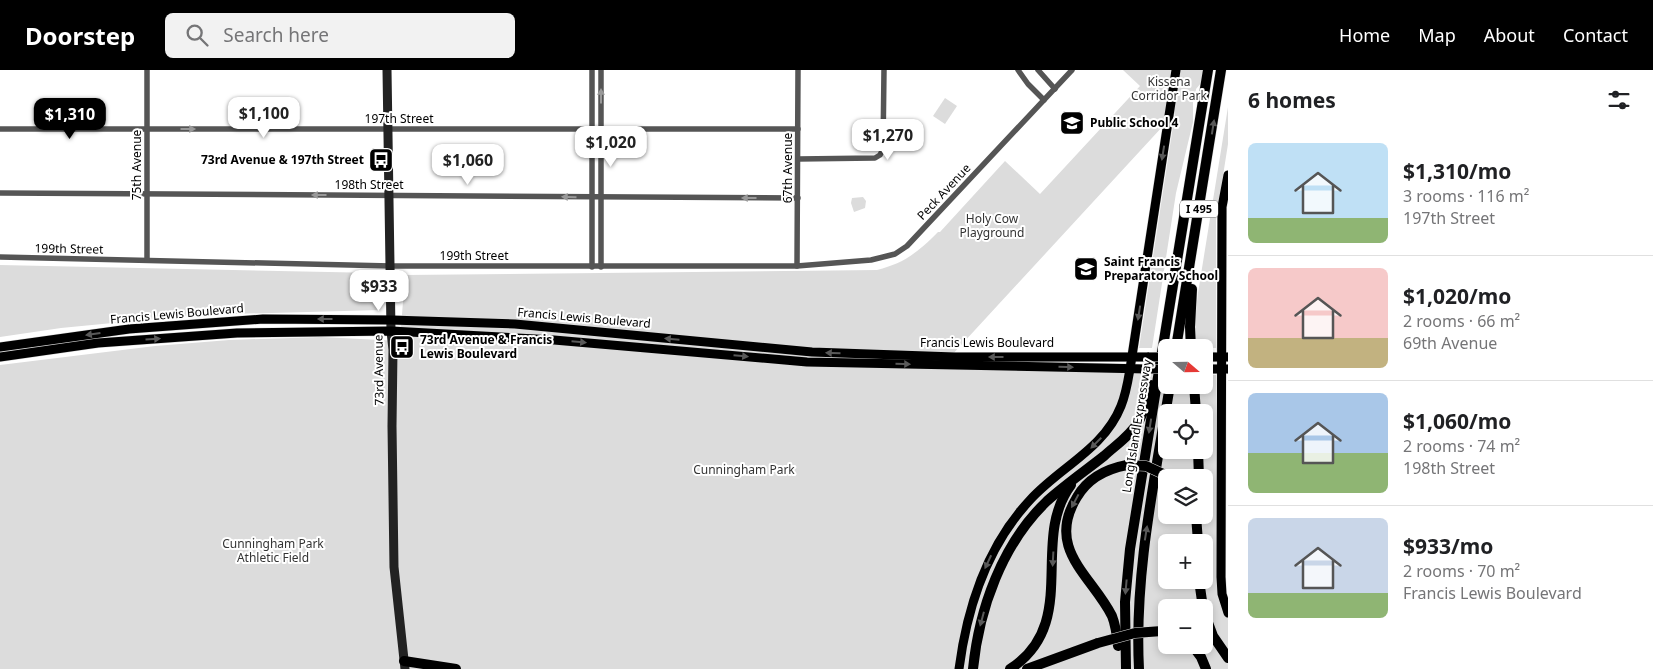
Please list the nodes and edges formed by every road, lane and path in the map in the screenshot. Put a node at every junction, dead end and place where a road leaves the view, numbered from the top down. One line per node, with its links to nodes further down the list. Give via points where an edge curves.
1 (147, 70): 16 (street, 75th Avenue)
2 (386, 70): 17 (street, 73rd Avenue)
3 (592, 70): 18 (street)
4 (601, 70): 19 (street, one-way to 4)
5 (798, 70): 20 (street, 67th Avenue)
6 (884, 70): 21 (street, via 883,149 880,155 875,158)
7 (1018, 70): 14 (street)
8 (1038, 70): 13 (street)
9 (1072, 70): 13 (street, Peck Avenue)
10 (1176, 70): 44 (main road, one-way to 44)
11 (1208, 70): 37 (highway, Long Island Expressway / I 495)
12 (1221, 70): 25 (highway, I 495, one-way to 12)
13 (1055, 89): 14 (street, Peck Avenue)
14 (1044, 100): 34 (street, Peck Avenue, via 907,246 895,254 871,260)
15 (0, 129): 16 (street, 197th Street)
16 (147, 129): 17 (street, 197th Street, one-way to 17); 24 (street, 75th Avenue)
17 (388, 129): 18 (street, 197th Street); 26 (street, 73rd Avenue)
18 (592, 129): 19 (street, 197th Street); 27 (street)
19 (601, 129): 20 (street, 197th Street); 28 (street)
20 (798, 129): 21 (street, 67th Avenue)
21 (798, 159): 29 (street, 67th Avenue)
22 (1228, 175): 30 (main road)
23 (0, 193): 24 (street, 198th Street)
24 (147, 194): 26 (street, 198th Street, one-way to 24); 32 (street, 75th Avenue)
25 (1202, 194): 40 (highway, I 495); 41 (highway, via 1191,299)
26 (389, 196): 27 (street, 198th Street, one-way to 26); 33 (street, 73rd Avenue)
27 (593, 197): 28 (street, 198th Street); 35 (street)
28 (600, 197): 29 (street, 198th Street, one-way to 28); 36 (street)
29 (798, 198): 34 (street, 67th Avenue)
30 (1225, 207): 46 (main road)
31 (0, 257): 32 (street, 199th Street)
32 (147, 260): 33 (street, 199th Street)
33 (391, 266): 35 (street, 199th Street); 38 (street, 73rd Avenue)
34 (798, 266): 36 (street, 199th Street)
35 (592, 267): 36 (street, 199th Street)
36 (602, 267)
37 (1172, 292): 53 (highway, via 1142,415 1130,434); 68 (highway, Long Island Expressway / I 495, one-way to 68, via 1128,566)
38 (391, 320): 39 (street, 73rd Avenue); 42 (main road, Francis Lewis Boulevard, one-way to 42, via 263,319 129,329); 44 (main road, Francis Lewis Boulevard, one-way to 38, via 955,357 812,352 516,324)
39 (391, 331): 43 (main road, Francis Lewis Boulevard, one-way to 39, via 98,342 237,332); 47 (main road, Francis Lewis Boulevard, one-way to 47, via 554,340 807,362); 62 (street, 73rd Avenue, via 394,566)
40 (1178, 339)
41 (1191, 339)
42 (0, 347)
43 (0, 357)
44 (1132, 357): 45 (main road, Francis Lewis Boulevard, bridge); 47 (main road)
45 (1158, 357)
46 (1225, 357): 49 (main road)
47 (1130, 369): 48 (main road, Francis Lewis Boulevard, bridge); 65 (main road, one-way to 65, via 1122,404 1108,429 1089,450 1030,500 999,542 975,596)
48 (1158, 369)
49 (1225, 369): 51 (main road)
50 (1169, 394): 69 (highway, Long Island Expressway, one-way to 50, via 1141,568)
51 (1225, 397): 52 (main road)
52 (1225, 443): 55 (main road)
53 (1088, 468): 63 (highway, one-way to 63, via 1040,509 1011,548 988,600); 66 (highway, one-way to 66, via 1068,490 1057,513 1050,607 1044,629 1032,650)
54 (1158, 472): 68 (highway, one-way to 68, bridge, via 1146,466 1127,465 1102,473 1078,496 1071,509 1067,531 1068,545 1076,564 1115,623)
55 (1224, 519): 56 (main road)
56 (1225, 594): 57 (main road)
57 (1228, 613)
58 (1158, 631): 67 (highway, bridge, via 1135,633 1098,643)
59 (1213, 636): 61 (highway)
60 (1199, 654): 70 (highway)
61 (1228, 658)
62 (404, 665): 64 (highway)
63 (973, 668)
64 (456, 669)
65 (959, 669)
66 (1010, 669)
67 (1027, 669)
68 (1124, 669)
69 (1139, 669)
70 (1206, 669)

